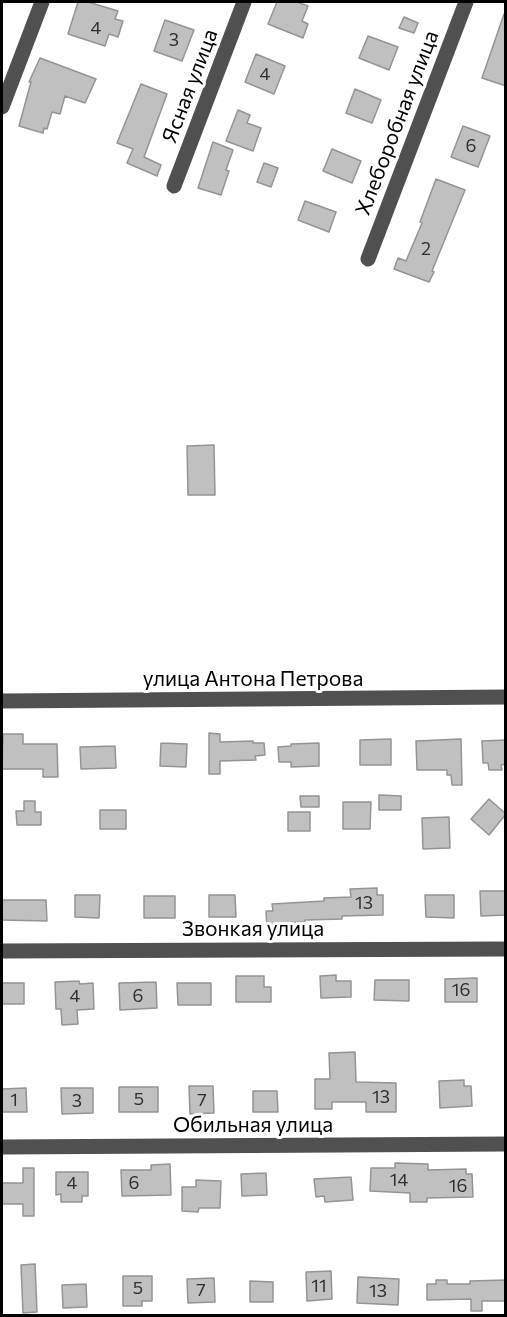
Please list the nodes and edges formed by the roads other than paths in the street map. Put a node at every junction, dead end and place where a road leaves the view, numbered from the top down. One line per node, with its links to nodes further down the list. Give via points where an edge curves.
1 (42, 2): 4 (street)
2 (244, 2): 5 (street, Ясная улица)
3 (466, 2): 6 (street, Хлеборобная улица)
4 (2, 107)
5 (174, 186)
6 (368, 259)
7 (506, 697): 8 (street, улица Антона Петрова)
8 (2, 701)
9 (506, 949): 10 (street, Звонкая улица)
10 (2, 951)
11 (506, 1144): 12 (street, Обильная улица)
12 (2, 1148)

